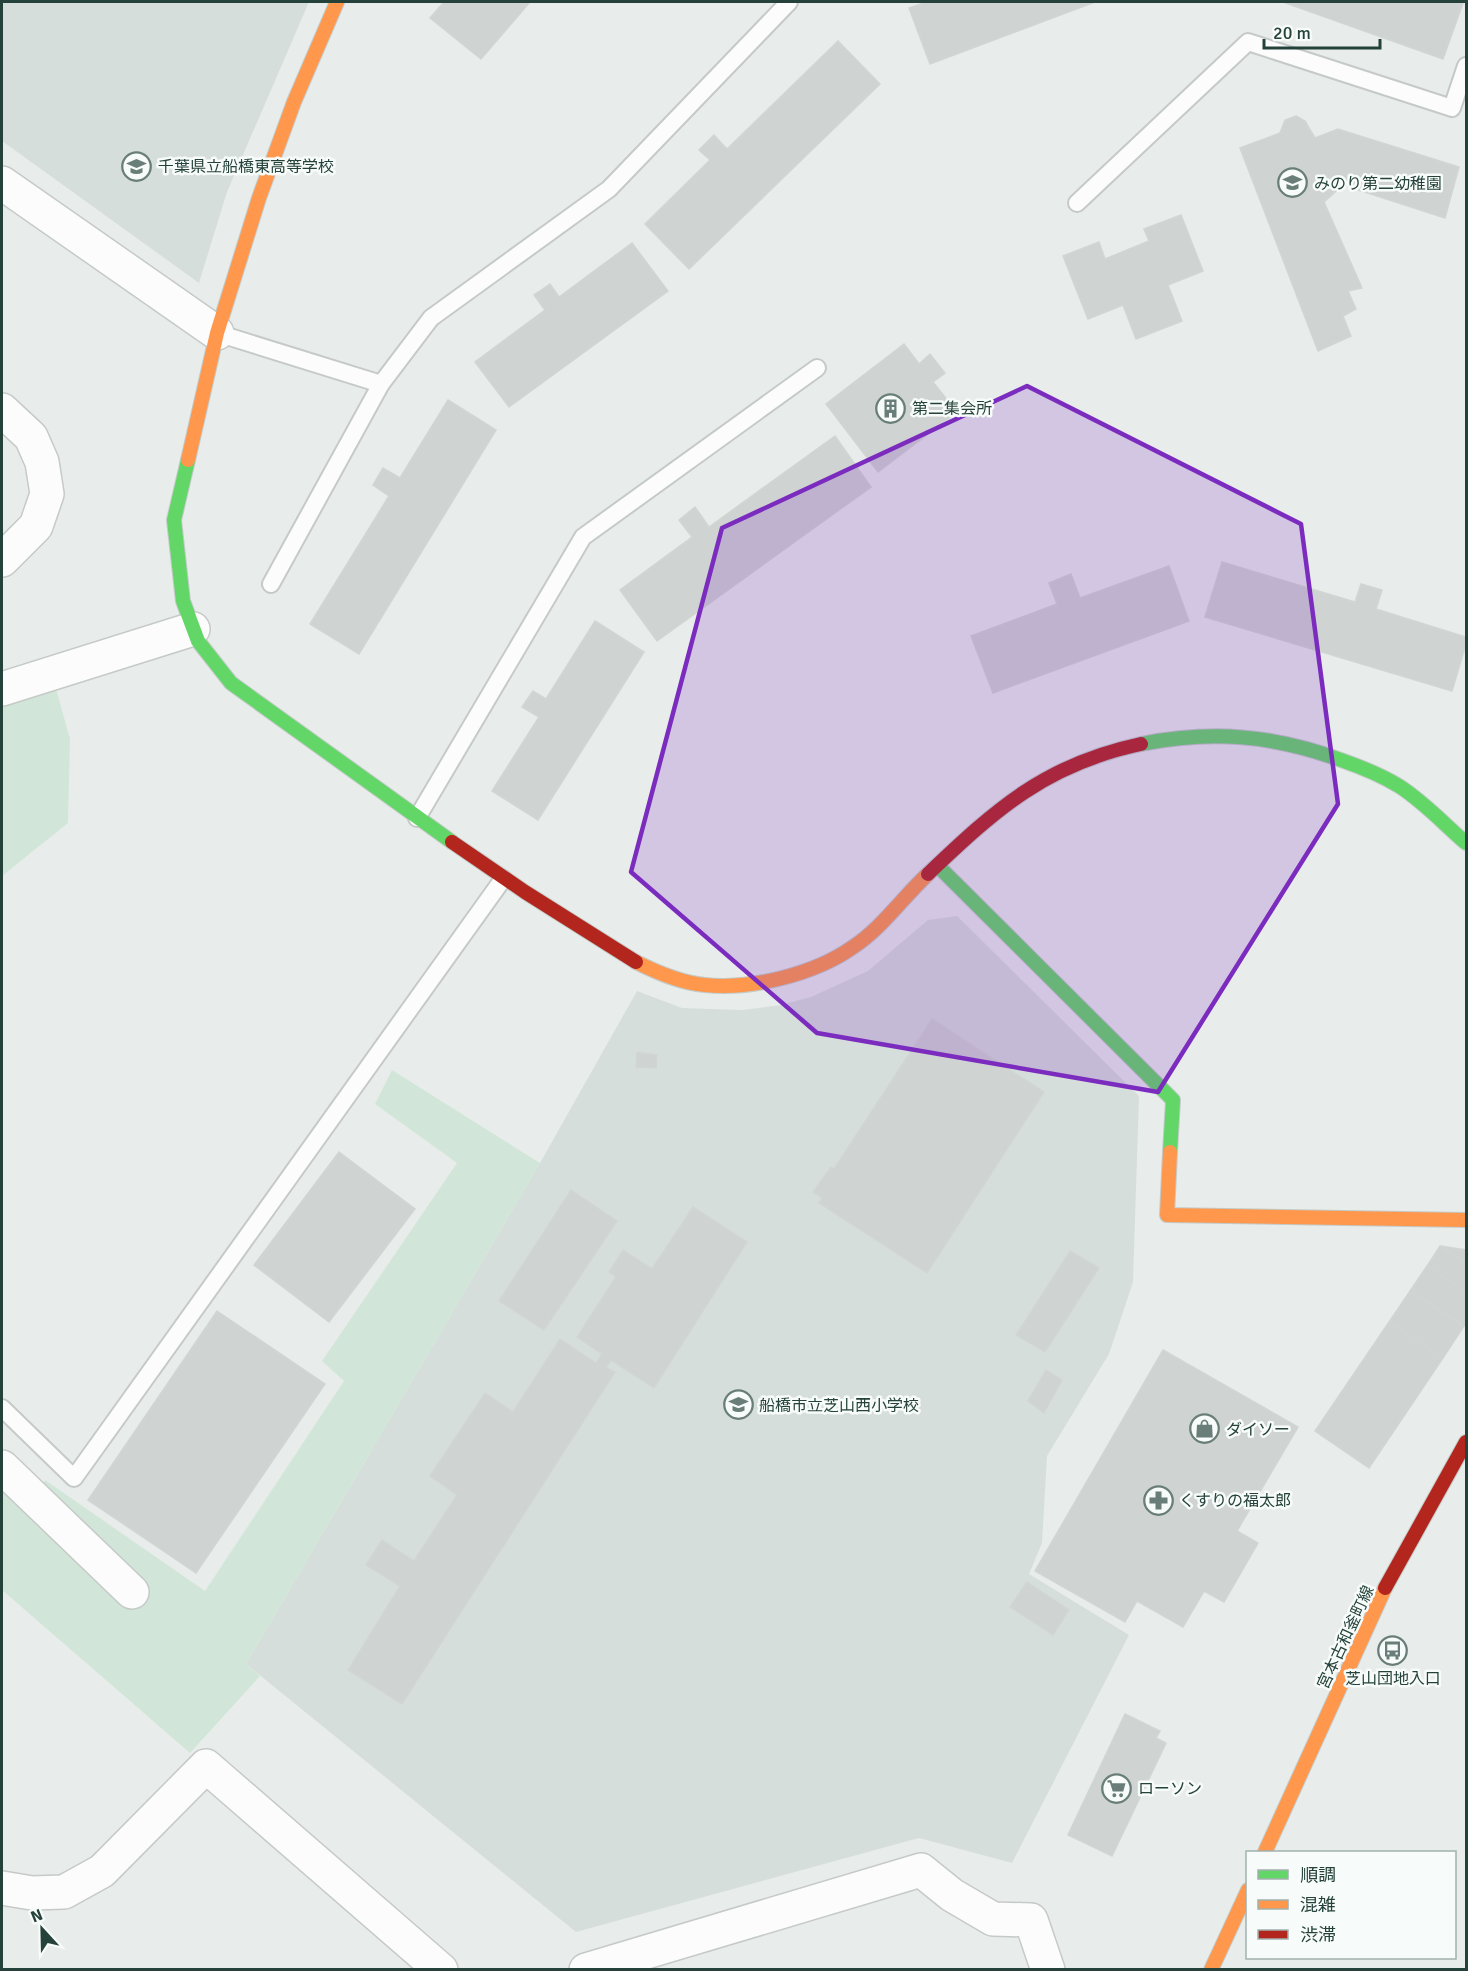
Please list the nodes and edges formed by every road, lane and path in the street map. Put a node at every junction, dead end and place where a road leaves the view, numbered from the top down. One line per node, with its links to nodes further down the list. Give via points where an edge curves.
1 (337, 2): 6 (street, via 259,198)
2 (789, 2): 8 (lane, via 609,189 431,318)
3 (1467, 66): 5 (lane, via 1452,108 1248,42)
4 (2, 183): 6 (street)
5 (1077, 203)
6 (218, 333): 8 (lane); 12 (street, via 174,520 183,601)
7 (817, 368): 14 (lane, via 583,537)
8 (381, 384): 11 (lane)
9 (2, 410): 10 (street, via 31,437 42,462 47,494 36,526)
10 (2, 560)
11 (271, 584)
12 (193, 629): 13 (street); 14 (street, via 231,683)
13 (2, 689)
14 (417, 818): 17 (street)
15 (1467, 843): 16 (street, via 1401,788 1364,768 1292,743 1212,735 1141,744 1070,766 1014,797)
16 (938, 866): 17 (street, via 854,948 803,972 737,985 704,985 637,962); 18 (street, via 1173,1100 1167,1215)
17 (503, 879): 19 (lane, via 74,1478)
18 (1467, 1220)
19 (2, 1408)
20 (1467, 1442): 23 (street, 宮本古和釜町線, via 1385,1588)
21 (2, 1467): 22 (street)
22 (132, 1592)
23 (1265, 1851)
24 (2, 1888): 26 (street, via 32,1893 64,1892 102,1871 206,1766)
25 (1246, 1894): 29 (street)
26 (441, 1970)
27 (586, 1970): 28 (street, via 921,1870 952,1895 993,1919 1031,1920)
28 (1048, 1970)
29 (1211, 1970)

